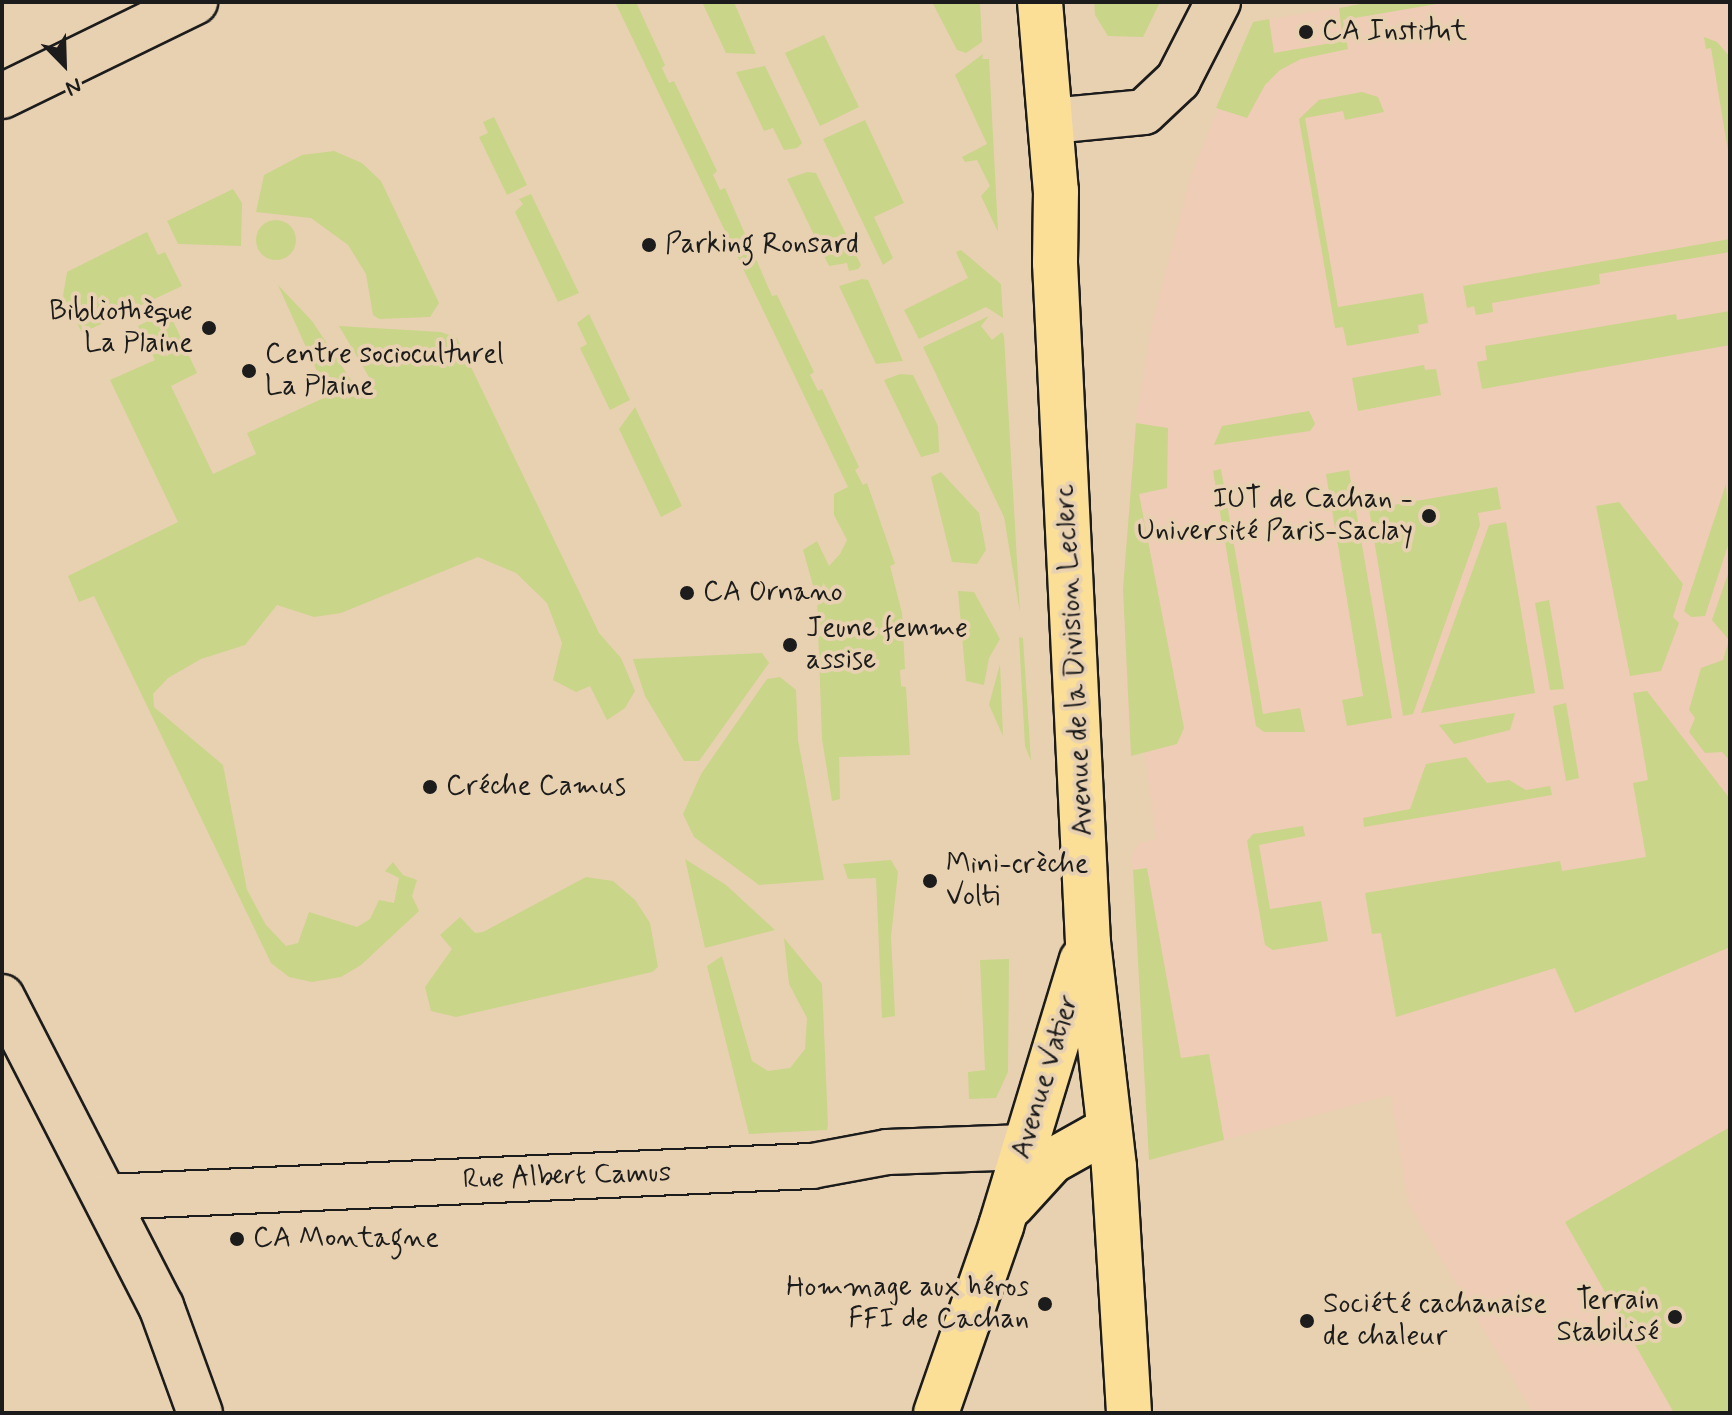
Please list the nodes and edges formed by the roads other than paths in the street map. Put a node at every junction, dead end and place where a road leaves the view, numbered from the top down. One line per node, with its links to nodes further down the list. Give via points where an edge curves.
1 (195, 2): 4 (street)
2 (1040, 2): 5 (main road, Avenue de la Division Leclerc)
3 (1218, 2): 5 (street, via 1178,80 1144,112)
4 (2, 96)
5 (1051, 121): 6 (main road, Avenue de la Division Leclerc)
6 (1088, 942): 8 (main road, Avenue Vatier); 9 (main road, Avenue de la Division Leclerc)
7 (2, 997): 10 (street)
8 (1025, 1147): 10 (street, Rue Albert Camus, via 887,1152 812,1166); 11 (main road, Avenue Vatier)
9 (1111, 1148): 11 (main road, Avenue Vatier, via 1052,1161); 14 (main road, Avenue de la Division Leclerc)
10 (107, 1197): 12 (street, via 161,1306)
11 (1005, 1213): 13 (main road, Avenue Vatier)
12 (200, 1413)
13 (936, 1413)
14 (1129, 1413)

